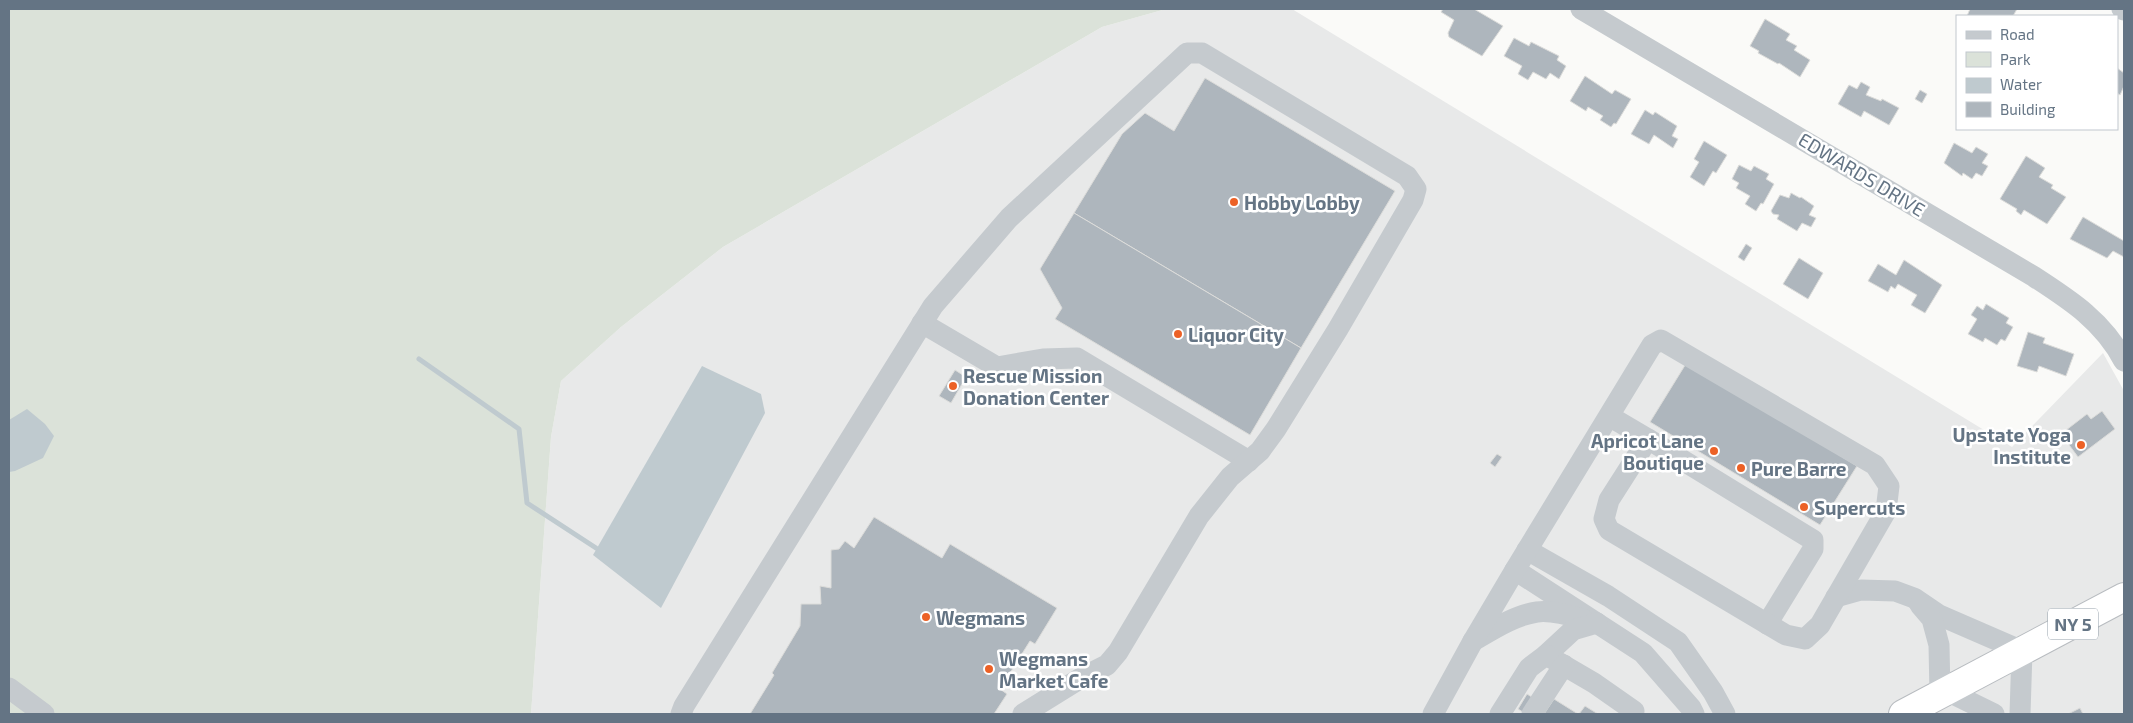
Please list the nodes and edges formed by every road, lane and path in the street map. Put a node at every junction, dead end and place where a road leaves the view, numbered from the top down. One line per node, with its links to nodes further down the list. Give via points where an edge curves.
1 (1581, 9): 3 (street, EDWARDS DRIVE, via 2034,276 2098,323)
2 (922, 323): 6 (street, via 997,367 1043,359 1078,358); 6 (street, via 1009,218 1187,53 1202,53 1406,176 1416,189 1413,200 1338,329 1276,429); 20 (street)
3 (2124, 361)
4 (1609, 416): 5 (street); 7 (street); 9 (street, via 1652,345 1661,340 1875,465 1889,486 1886,511)
5 (1648, 439): 13 (street, via 1610,500 1604,519 1609,530); 13 (street, via 1813,540 1813,549)
6 (1249, 461): 21 (street, via 1230,477 1198,516 1118,652 1107,665)
7 (1527, 550): 8 (street); 27 (street, via 1608,596 1678,642)
8 (1515, 570): 12 (street); 14 (street)
9 (1836, 597): 11 (street, via 1861,590 1895,591); 13 (street, via 1820,625 1805,638 1786,635)
10 (2124, 597): 15 (highway, NY 5)
11 (1914, 598): 15 (street, via 1939,615); 18 (street, via 1932,619 1939,645)
12 (1598, 623): 14 (street, via 1567,614 1537,612); 16 (street, via 1574,630); 26 (street, via 1643,653)
13 (1766, 624)
14 (1473, 641): 22 (street)
15 (2022, 651): 18 (highway, NY 5); 30 (street)
16 (1555, 660): 23 (street, via 1529,668); 24 (street); 25 (street, via 1610,694 1634,711)
17 (9, 688): 19 (street)
18 (1943, 693): 28 (highway, NY 5); 29 (street)
19 (44, 714)
20 (681, 714)
21 (1023, 714)
22 (1434, 714)
23 (1500, 714)
24 (1532, 714)
25 (1633, 714)
26 (1694, 714)
27 (1725, 714)
28 (1903, 714)
29 (1994, 714)
30 (2020, 714)

